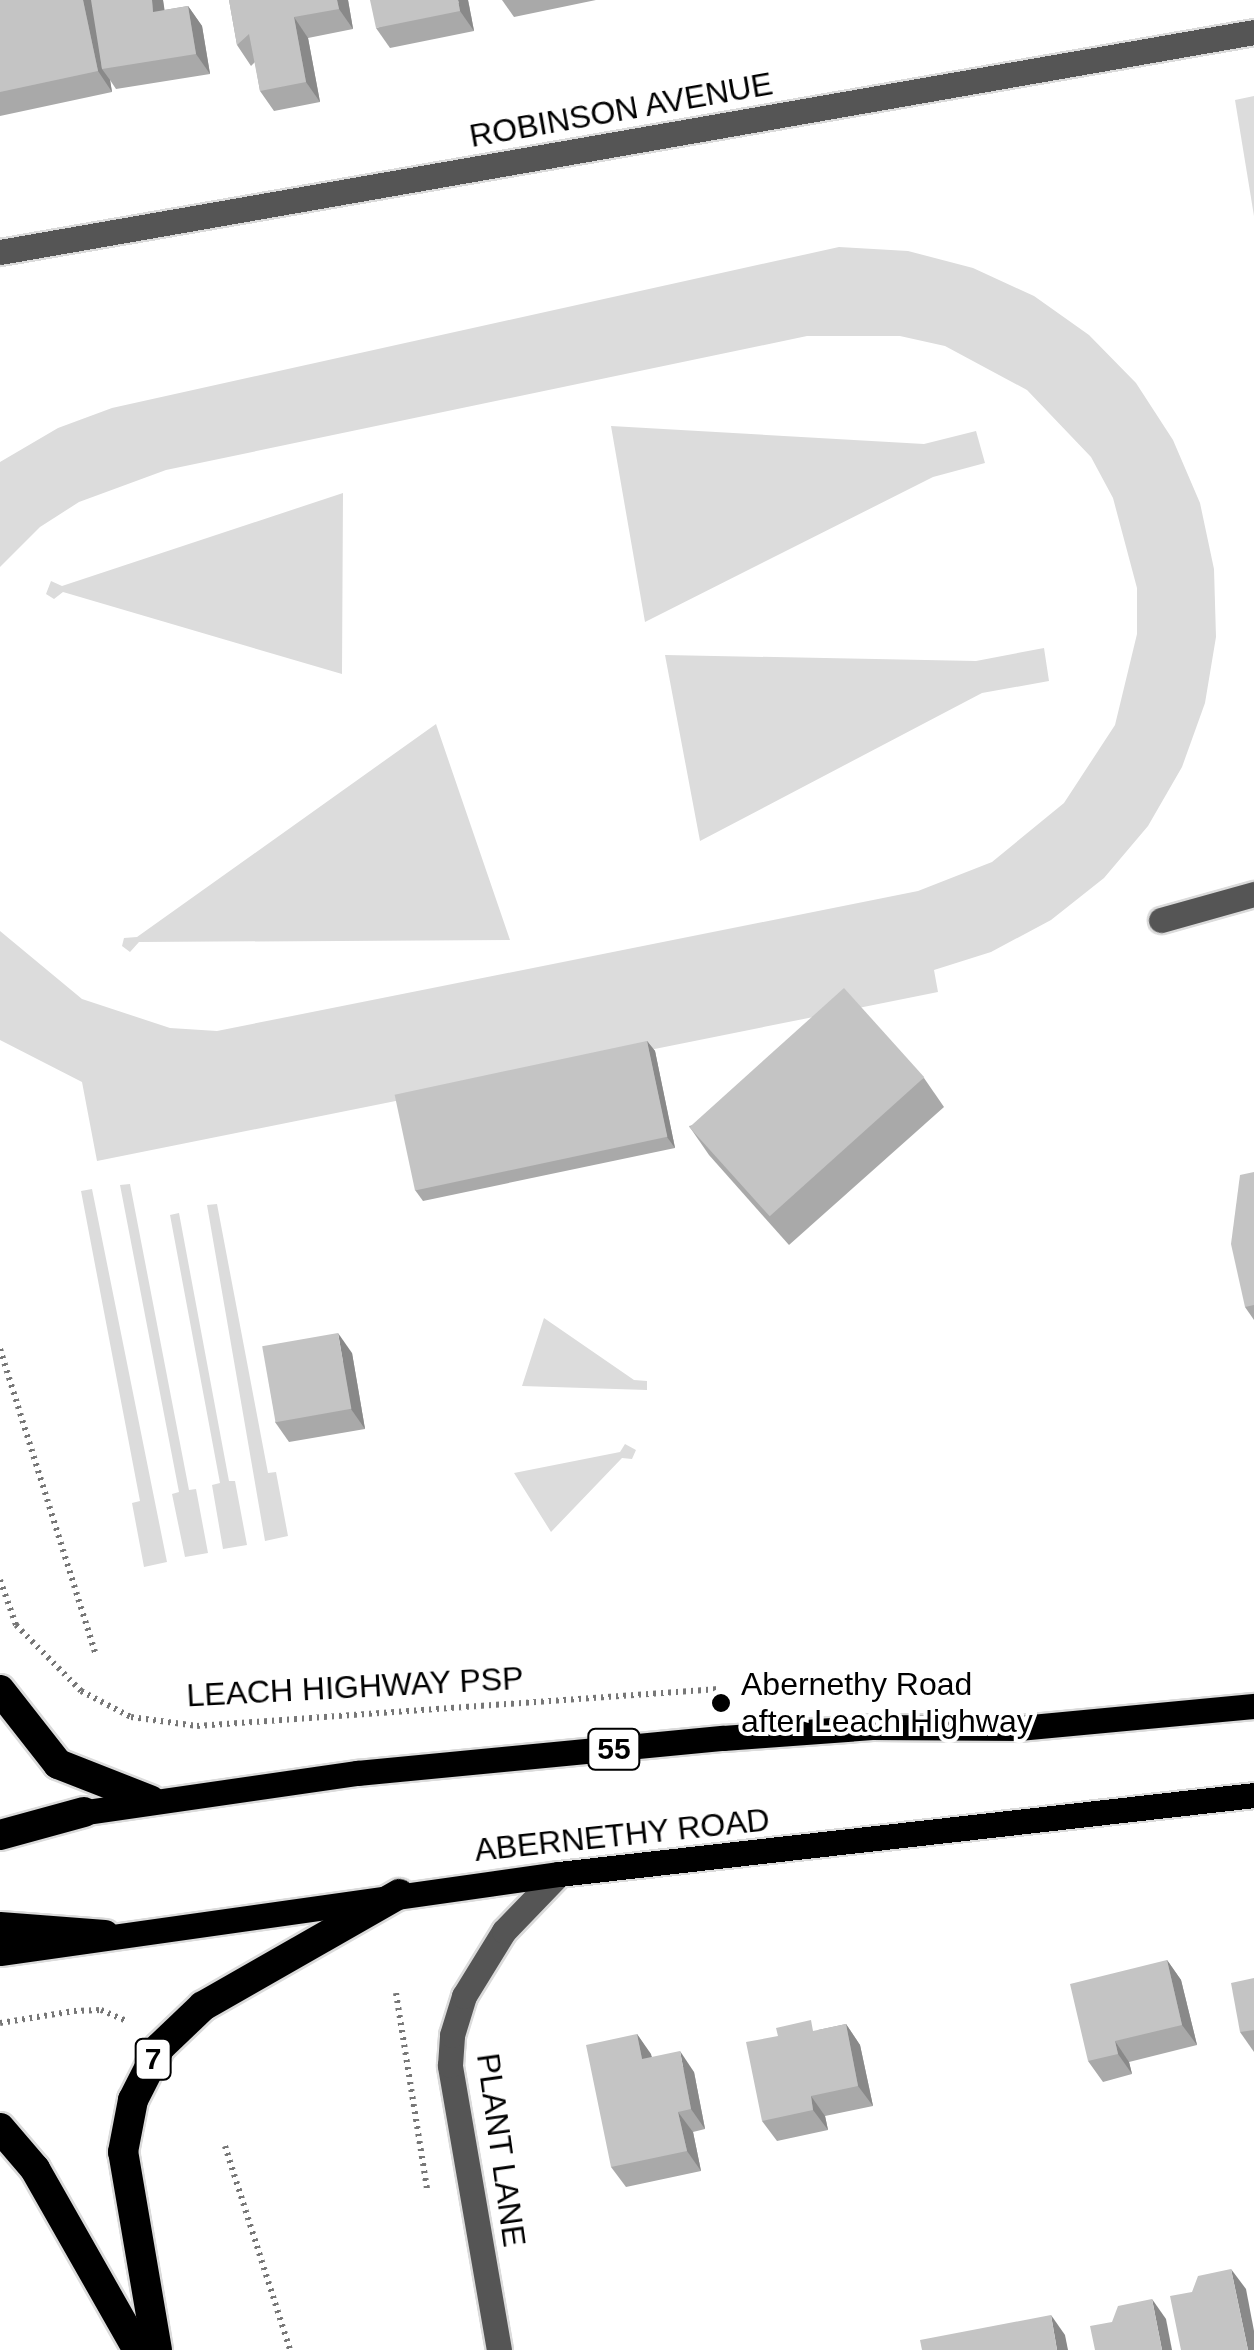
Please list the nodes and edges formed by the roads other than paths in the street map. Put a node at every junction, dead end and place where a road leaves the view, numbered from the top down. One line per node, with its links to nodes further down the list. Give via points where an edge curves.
1 (1254, 32): 2 (street, ROBINSON AVENUE)
2 (0, 252)
3 (1254, 894): 4 (street)
4 (1161, 920)
5 (0, 1690): 8 (highway, via 58,1764)
6 (1254, 1706): 8 (main road, 55, via 1020,1728 872,1727 723,1738)
7 (1254, 1795): 12 (main road, ABERNETHY ROAD)
8 (150, 1800): 9 (main road, 55)
9 (84, 1812): 10 (main road, 55); 11 (highway)
10 (0, 1826)
11 (0, 1835)
12 (559, 1874): 13 (main road, ABERNETHY ROAD); 20 (street, PLANT LANE, via 504,1931 464,1996 452,2034 450,2065)
13 (399, 1894): 15 (main road, ABERNETHY ROAD); 19 (highway, 7, via 203,2006 160,2047 133,2100 123,2152)
14 (0, 1927): 15 (highway)
15 (105, 1935): 16 (main road, ABERNETHY ROAD)
16 (0, 1953)
17 (0, 2128): 18 (highway, via 36,2169)
18 (138, 2350)
19 (157, 2350)
20 (499, 2350)

